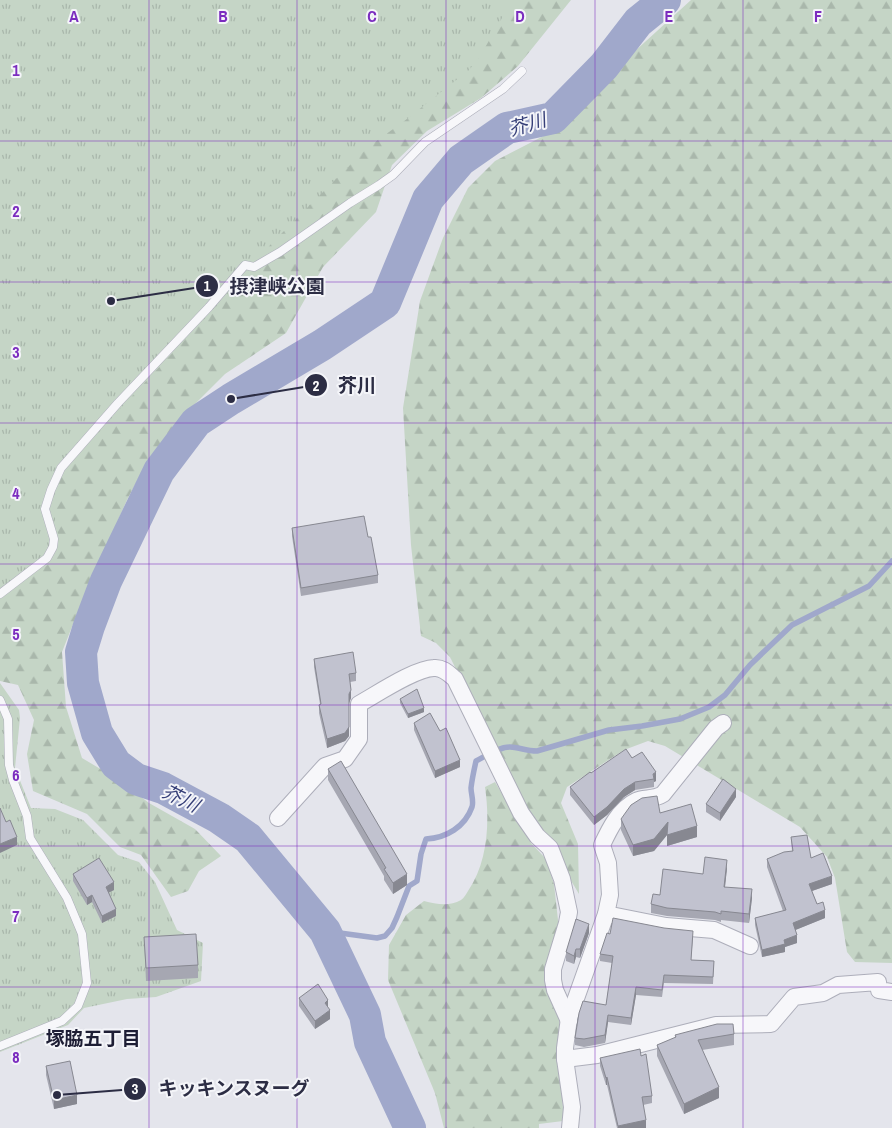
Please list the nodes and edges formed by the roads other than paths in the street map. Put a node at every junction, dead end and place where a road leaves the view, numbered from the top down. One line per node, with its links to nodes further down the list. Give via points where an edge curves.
1 (522, 71): 2 (lane, via 502,89 425,142 379,185 280,252 254,267 245,266 61,468 45,509 54,539 52,547 46,558)
2 (0, 594)
3 (0, 700): 10 (lane, via 8,719 9,765 27,816 30,838 67,898 82,934 87,983 78,1006 62,1021)
4 (723, 723): 6 (street, via 662,794 657,798 636,801 618,816 608,832 602,845 608,862 610,895)
5 (278, 818): 9 (street, via 325,766 345,759 359,740 360,704 419,671 435,668 445,671 454,679 521,813 550,848 562,879 569,912 553,980)
6 (606, 914): 7 (street, via 666,926 714,930); 9 (street)
7 (750, 946)
8 (892, 992): 11 (street, via 880,990 878,982 838,985 823,992 794,997 771,1024 716,1025 597,1055)
9 (569, 1021): 11 (street)
10 (0, 1046)
11 (565, 1059): 12 (street, via 572,1107)
12 (570, 1128)

